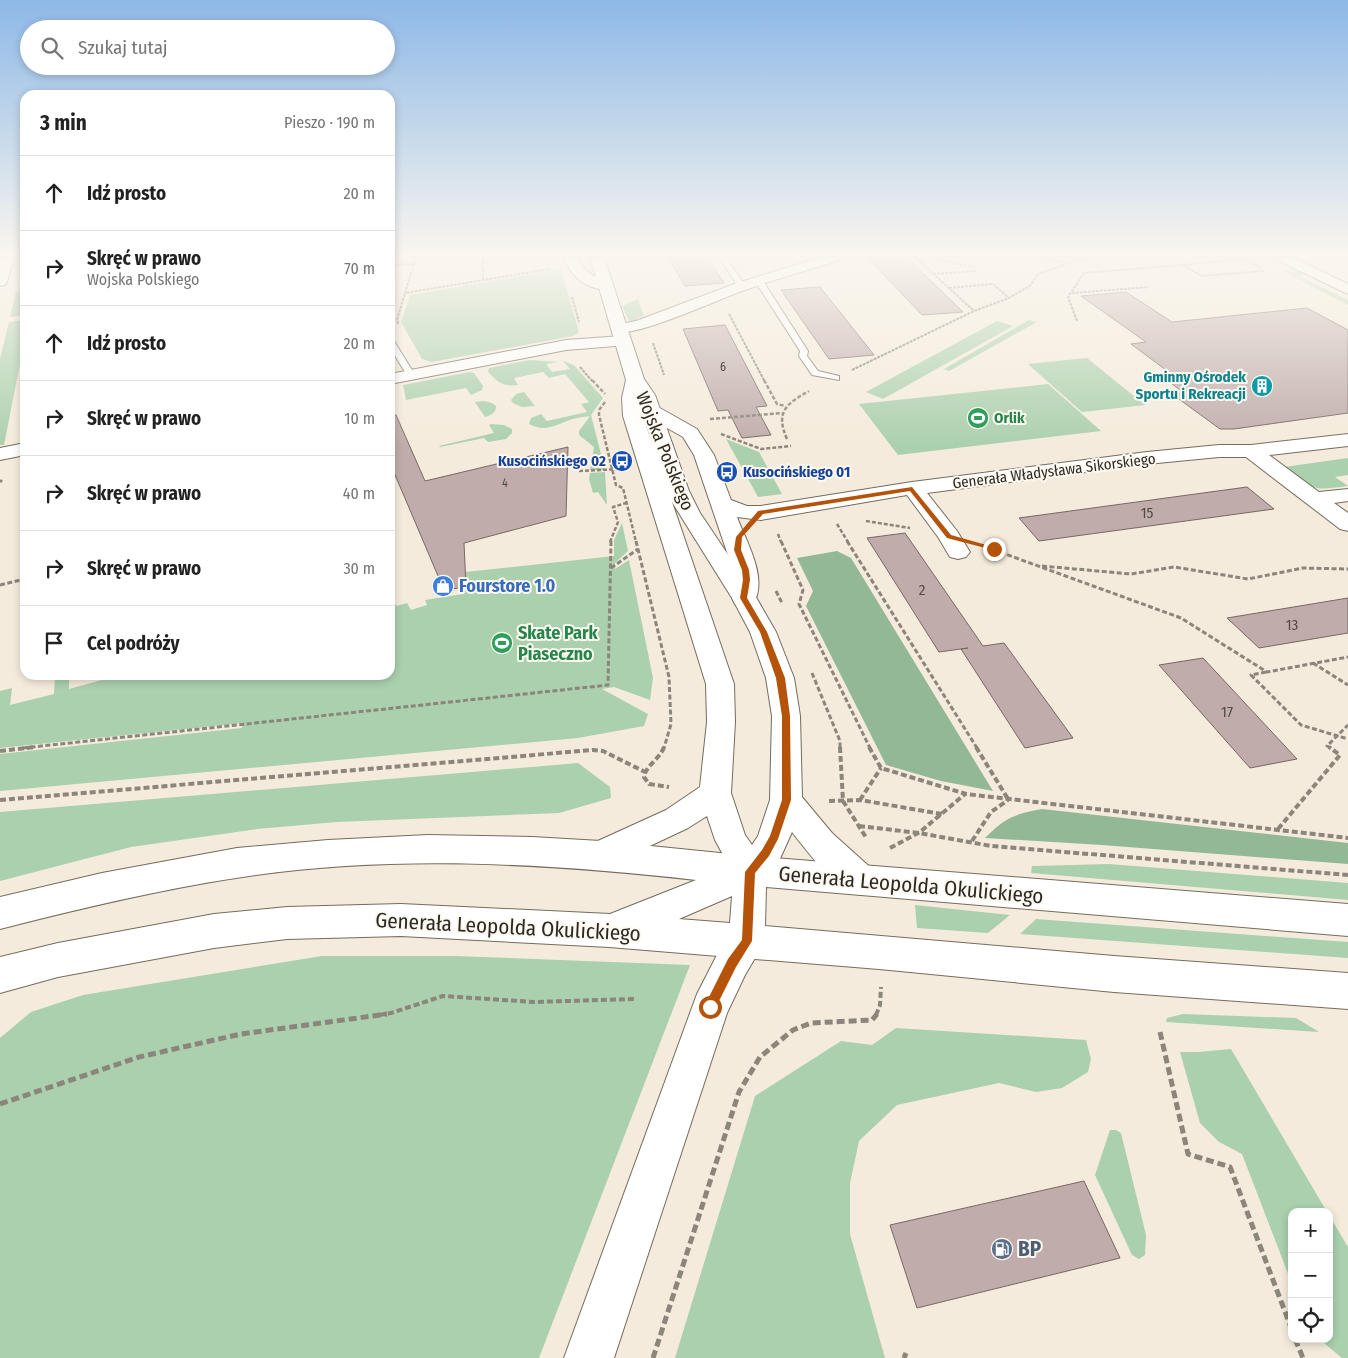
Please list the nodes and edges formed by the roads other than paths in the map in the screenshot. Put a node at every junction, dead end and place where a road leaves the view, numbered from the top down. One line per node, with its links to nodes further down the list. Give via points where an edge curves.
1 (616, 320): 4 (street, Wojska Polskiego)
2 (650, 320): 4 (street)
3 (784, 320): 8 (lane, via 815,373)
4 (620, 335): 6 (street); 9 (street, Wojska Polskiego)
5 (395, 349): 6 (lane)
6 (411, 375): 7 (street)
7 (395, 378)
8 (836, 378)
9 (635, 380): 10 (street, Wojska Polskiego, via 646,395); 24 (street, Wojska Polskiego, via 631,398 633,416 720,684 721,722)
10 (651, 412): 18 (street, via 675,423 696,440); 23 (street, Wojska Polskiego, via 678,491)
11 (1348, 440): 13 (street, Generała Władysława Sikorskiego)
12 (20, 450): 14 (street)
13 (1251, 451): 15 (street, Generała Władysława Sikorskiego, via 1148,458); 17 (street)
14 (0, 454)
15 (912, 488): 19 (street, Generała Władysława Sikorskiego); 21 (street)
16 (1348, 495): 17 (street)
17 (1315, 499): 20 (street)
18 (721, 504): 19 (street, Generała Władysława Sikorskiego); 22 (street)
19 (760, 513): 22 (street, via 739,537)
20 (1348, 524)
21 (954, 544)
22 (737, 545): 23 (street, via 745,570)
23 (744, 598): 25 (street, Wojska Polskiego, via 763,632 780,678 786,716)
24 (715, 792): 26 (street, via 677,819); 27 (street, Wojska Polskiego, via 731,840)
25 (786, 800): 27 (street, Wojska Polskiego, via 766,853); 28 (street, via 828,853)
26 (601, 856): 27 (street, Generała Leopolda Okulickiego); 29 (street, Generała Leopolda Okulickiego, via 428,849 328,854 237,863 112,886)
27 (750, 872): 28 (street, Generała Leopolda Okulickiego); 31 (street); 32 (street)
28 (860, 880): 30 (street, Generała Leopolda Okulickiego)
29 (0, 913)
30 (1348, 920)
31 (609, 930): 32 (street, Generała Leopolda Okulickiego); 33 (street, Generała Leopolda Okulickiego, via 401,920 288,923 205,933 58,960)
32 (747, 941): 34 (street, Generała Leopolda Okulickiego, via 1114,974); 35 (street, via 714,997)
33 (0, 975)
34 (1348, 990)
35 (589, 1358)

